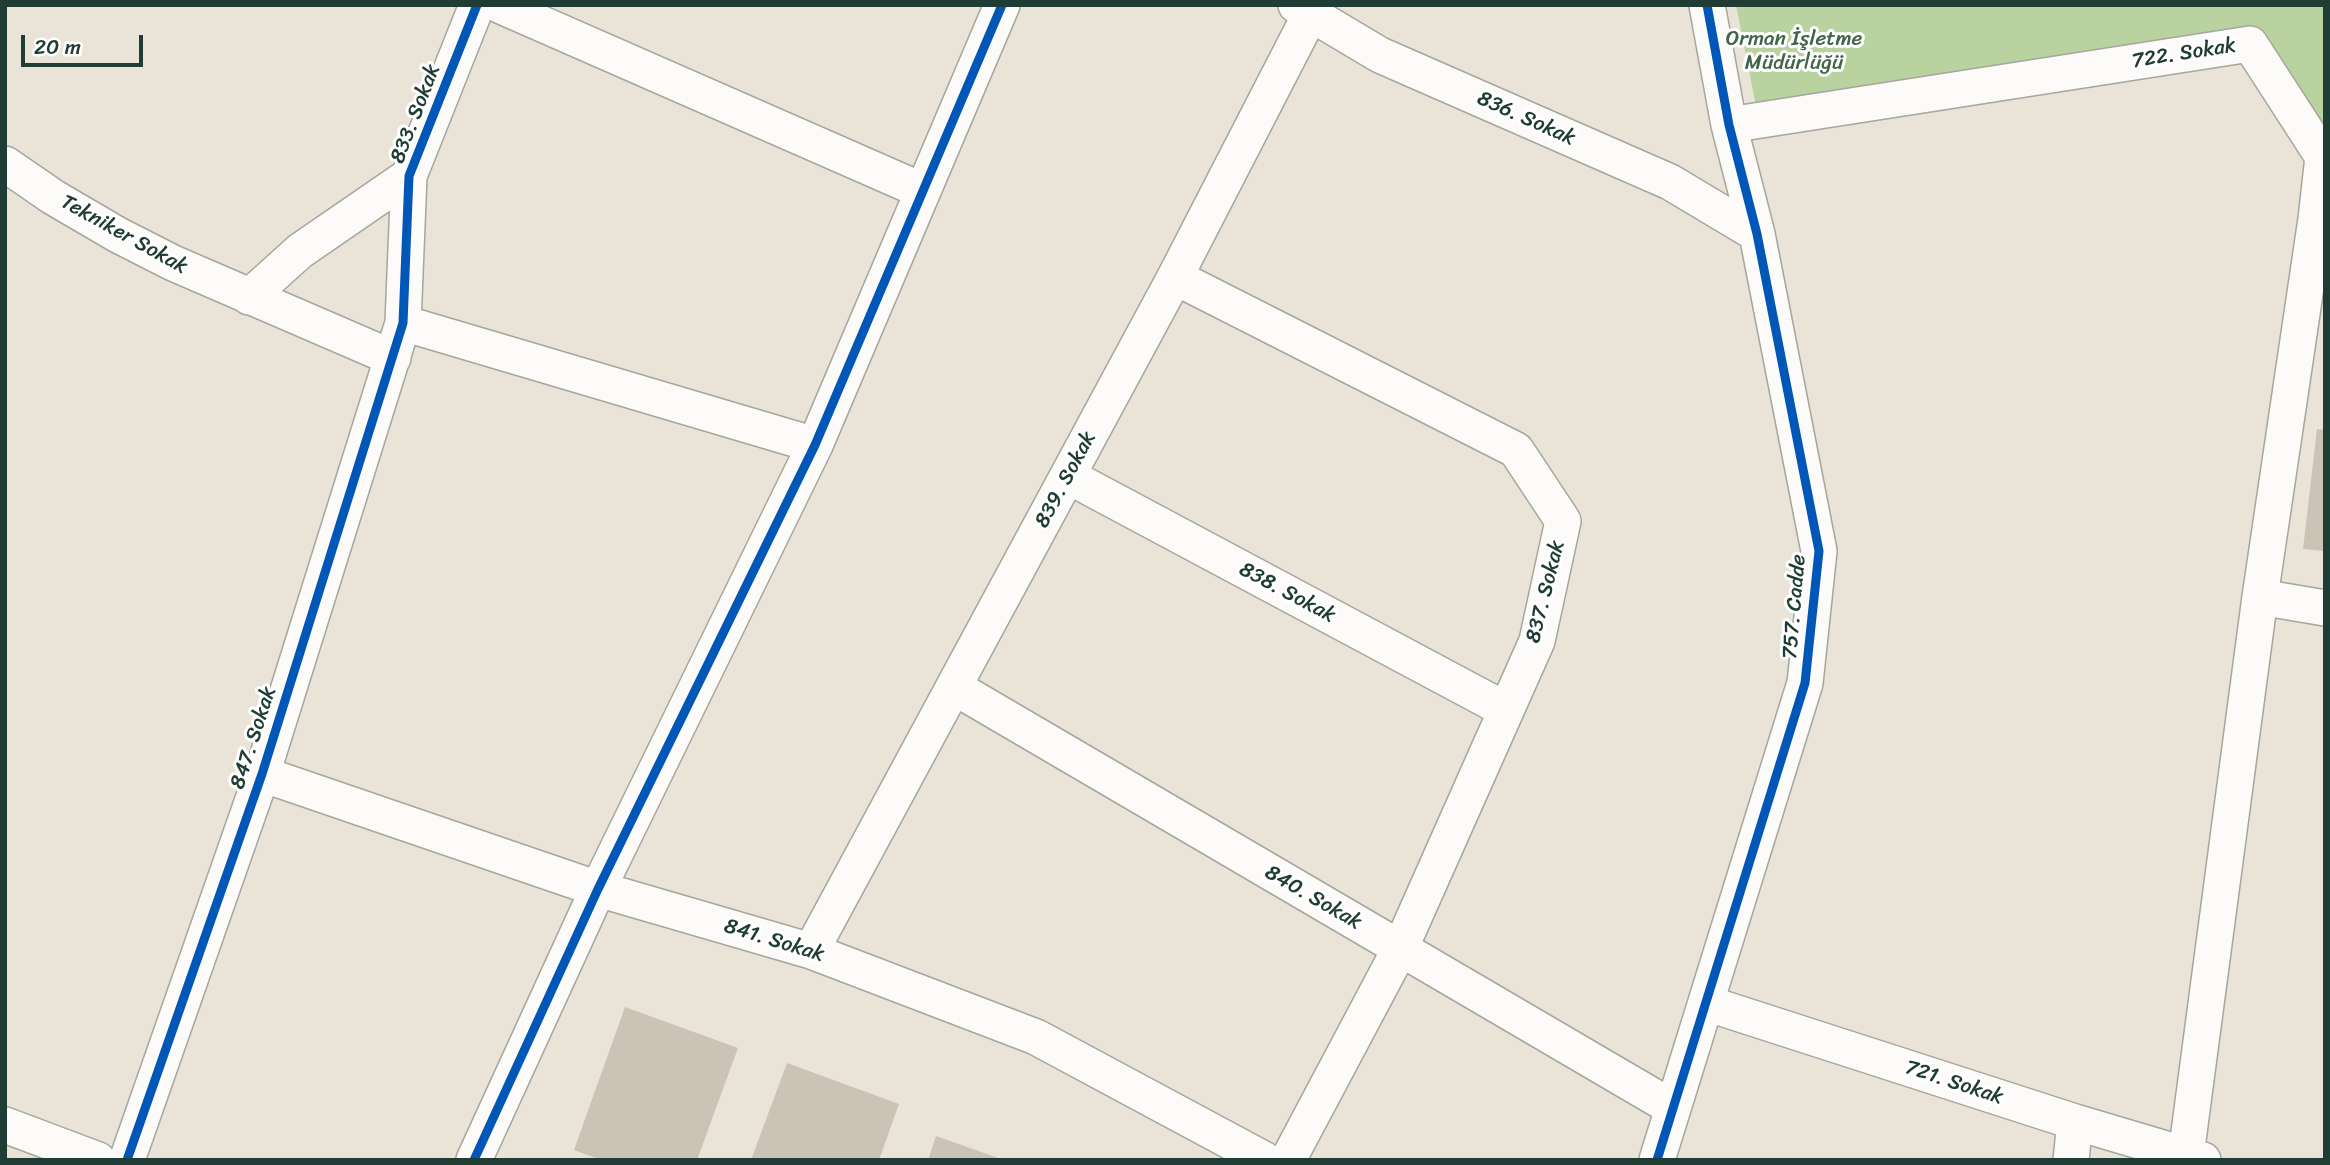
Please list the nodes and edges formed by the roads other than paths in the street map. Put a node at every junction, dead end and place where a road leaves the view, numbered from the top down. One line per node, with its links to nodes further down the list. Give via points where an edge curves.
1 (477, 5): 8 (street, 833. Sokak)
2 (499, 5): 9 (street)
3 (1002, 5): 9 (street)
4 (1707, 5): 6 (street, 757. Cadde)
5 (1306, 8): 11 (street, 836. Sokak, via 1380,55 1670,182); 12 (street, 839. Sokak)
6 (1729, 125): 10 (street, 722. Sokak, via 2249,44 2323,157); 11 (street, 757. Cadde)
7 (5, 164): 13 (street, Tekniker Sokak, via 118,235)
8 (410, 176): 13 (street, via 300,251); 14 (street, 833. Sokak)
9 (923, 191): 16 (street)
10 (2320, 220): 18 (street, 722. Sokak)
11 (1757, 234): 26 (street, 757. Cadde, via 1819,551 1805,682)
12 (1175, 277): 17 (street, 839. Sokak); 21 (street, 837. Sokak, via 1516,450 1563,522 1537,641)
13 (249, 297): 15 (street, Tekniker Sokak)
14 (404, 323): 15 (street, 847. Sokak); 16 (street)
15 (393, 358): 22 (street, 847. Sokak)
16 (815, 445): 23 (street)
17 (1068, 476): 20 (street, 839. Sokak); 21 (street, 838. Sokak)
18 (2260, 597): 19 (street); 30 (street, 722. Sokak)
19 (2325, 608)
20 (954, 687): 24 (street, 840. Sokak); 25 (street, 839. Sokak)
21 (1506, 710): 24 (street, 837. Sokak)
22 (262, 775): 23 (street, 841. Sokak); 32 (street, 847. Sokak)
23 (598, 889): 25 (street, 841. Sokak); 33 (street)
24 (1401, 949): 27 (street, 840. Sokak); 35 (street, 837. Sokak)
25 (811, 951): 34 (street, 841. Sokak, via 1036,1037)
26 (1706, 1003): 27 (street, 757. Cadde); 28 (street, 721. Sokak)
27 (1673, 1108): 36 (street, 757. Cadde)
28 (2075, 1122): 30 (street, 721. Sokak); 37 (street)
29 (5, 1125): 31 (street)
30 (2194, 1157)
31 (98, 1160)
32 (127, 1160)
33 (474, 1160)
34 (1265, 1160)
35 (1289, 1160)
36 (1657, 1160)
37 (2071, 1160)

